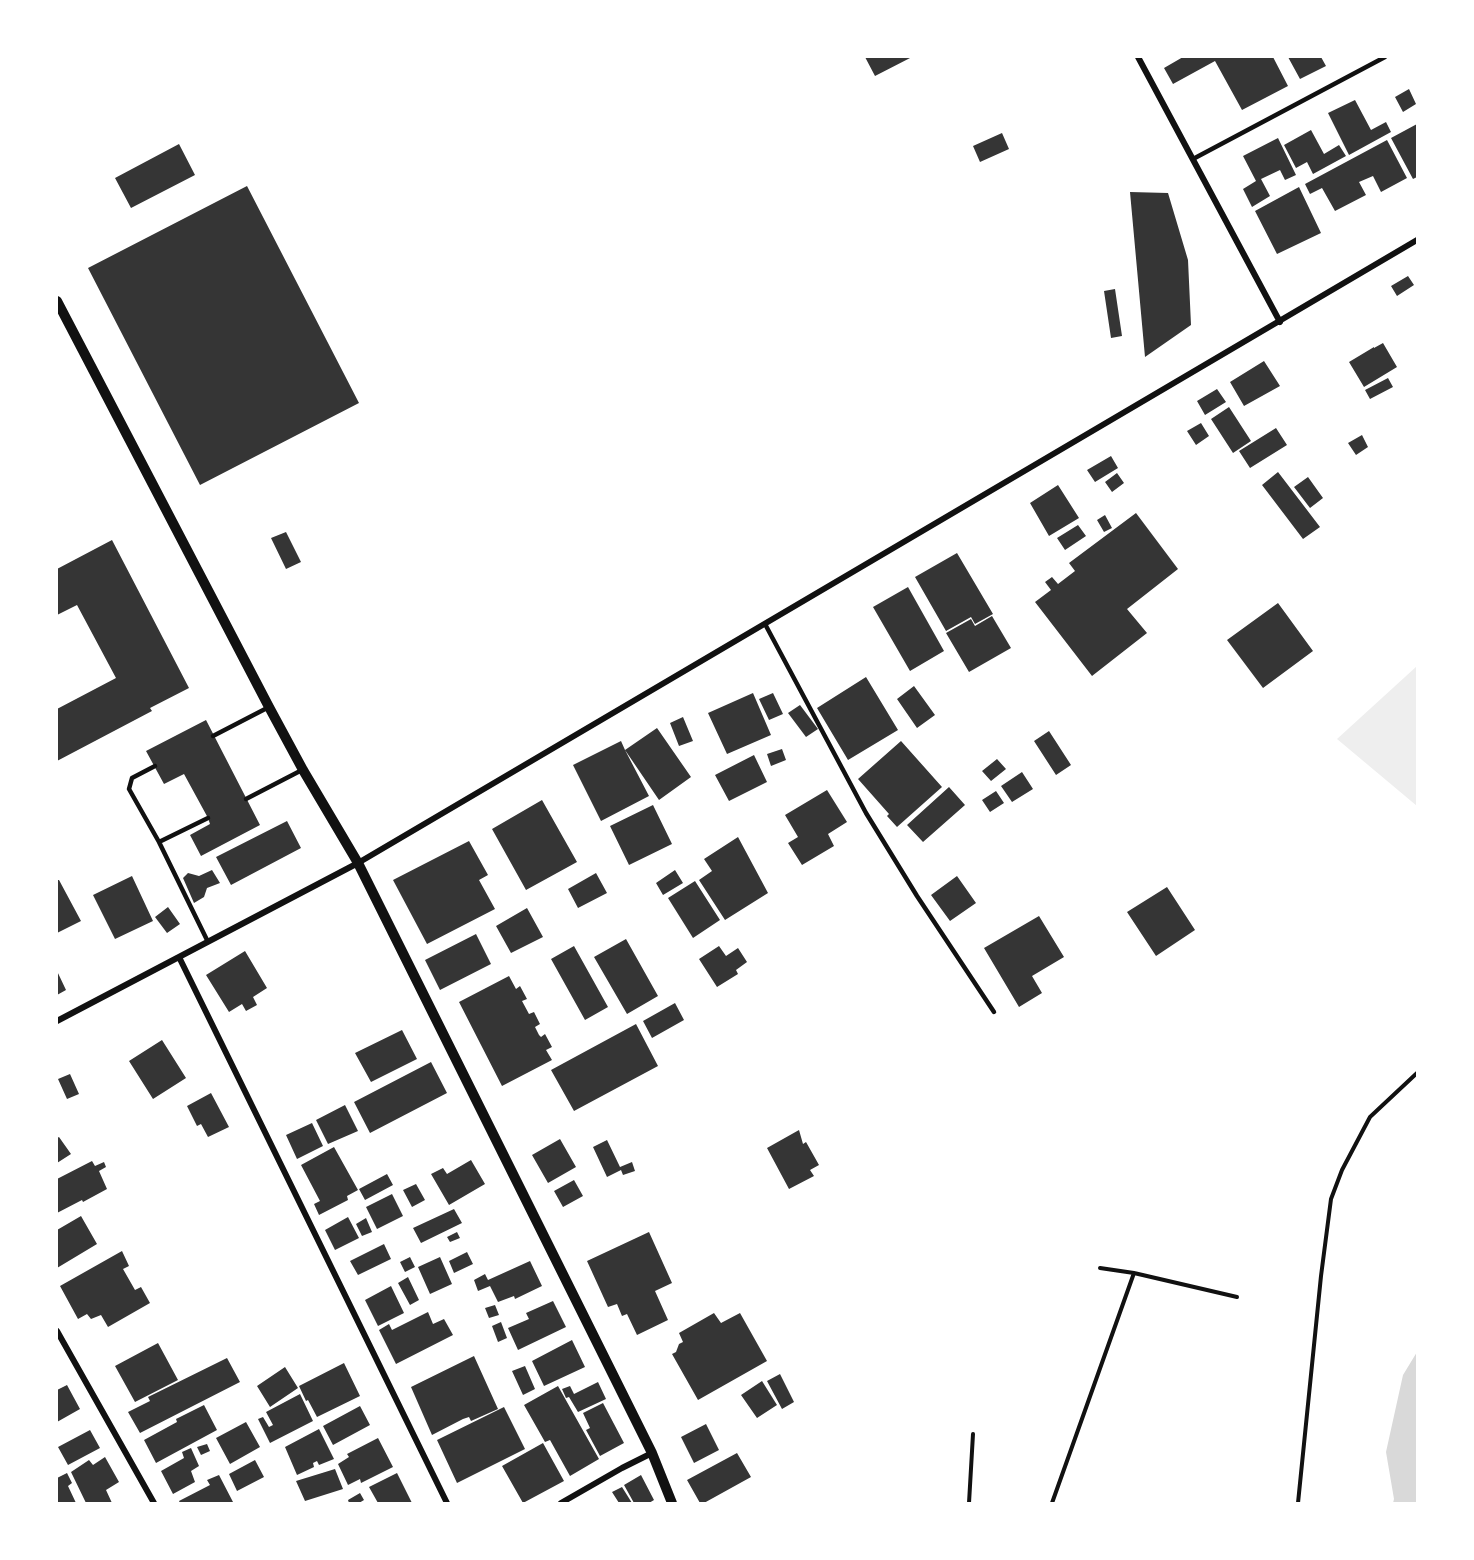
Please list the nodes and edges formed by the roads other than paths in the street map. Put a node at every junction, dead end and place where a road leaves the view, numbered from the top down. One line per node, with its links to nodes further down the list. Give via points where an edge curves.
1 (1138, 57): 3 (street)
2 (1385, 57): 3 (lane)
3 (1193, 159): 6 (street)
4 (1417, 240): 6 (street)
5 (57, 301): 8 (street)
6 (1280, 322): 7 (street)
7 (765, 624): 15 (street); 18 (lane, via 866,813)
8 (269, 707): 9 (lane); 11 (street)
9 (213, 736)
10 (154, 766): 14 (lane, via 132,778 129,789)
11 (303, 770): 12 (lane); 15 (street)
12 (246, 799)
13 (208, 818): 14 (lane)
14 (159, 842): 16 (lane)
15 (358, 863): 16 (street); 21 (street)
16 (208, 942): 17 (street)
17 (179, 957): 19 (street); 23 (street)
18 (994, 1012)
19 (57, 1021)
20 (57, 1331): 22 (street)
21 (652, 1454): 24 (street); 25 (street)
22 (154, 1503)
23 (447, 1503)
24 (561, 1503)
25 (672, 1503)

